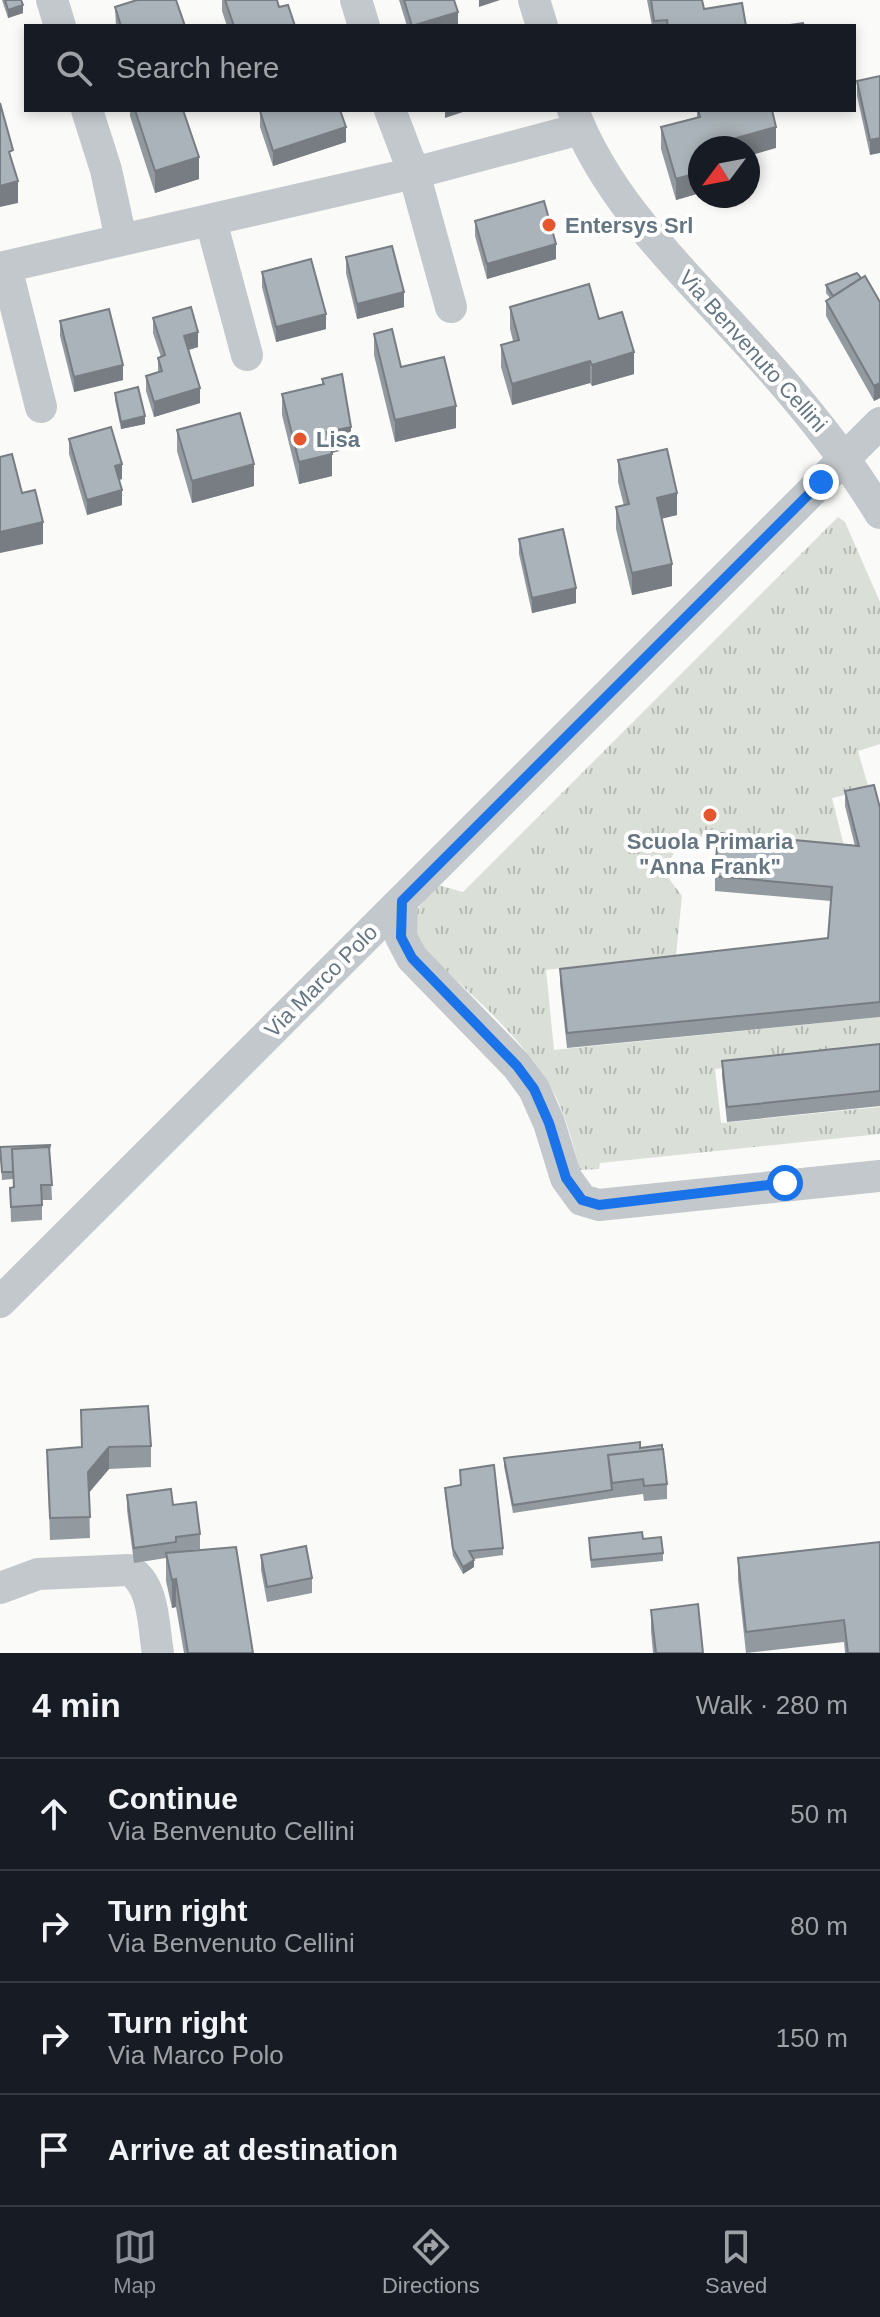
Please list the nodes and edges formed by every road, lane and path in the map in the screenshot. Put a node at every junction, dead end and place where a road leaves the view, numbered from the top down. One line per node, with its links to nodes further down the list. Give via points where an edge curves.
1 (52, 0): 4 (street)
2 (356, 0): 5 (street)
3 (534, 0): 6 (street)
4 (59, 24)
5 (363, 24)
6 (541, 24)
7 (88, 112): 12 (street)
8 (391, 112): 10 (street)
9 (576, 120): 10 (street); 18 (street, Via Benvenuto Cellini, via 643,224)
10 (414, 173): 11 (street); 14 (street)
11 (211, 221): 12 (street); 15 (street)
12 (121, 239): 13 (street)
13 (3, 267): 16 (street)
14 (451, 307)
15 (247, 355)
16 (41, 407)
17 (880, 423): 18 (street, Via Marco Polo)
18 (846, 457): 19 (street, Via Benvenuto Cellini); 20 (street, Via Marco Polo)
19 (880, 513)
20 (402, 901): 21 (street, via 401,937 412,958 495,1041 534,1089 566,1178 582,1200 599,1205); 22 (street, Via Marco Polo)
21 (880, 1176)
22 (0, 1302)
23 (0, 1588): 24 (street, via 38,1574 129,1570 148,1595)
24 (158, 1653)

